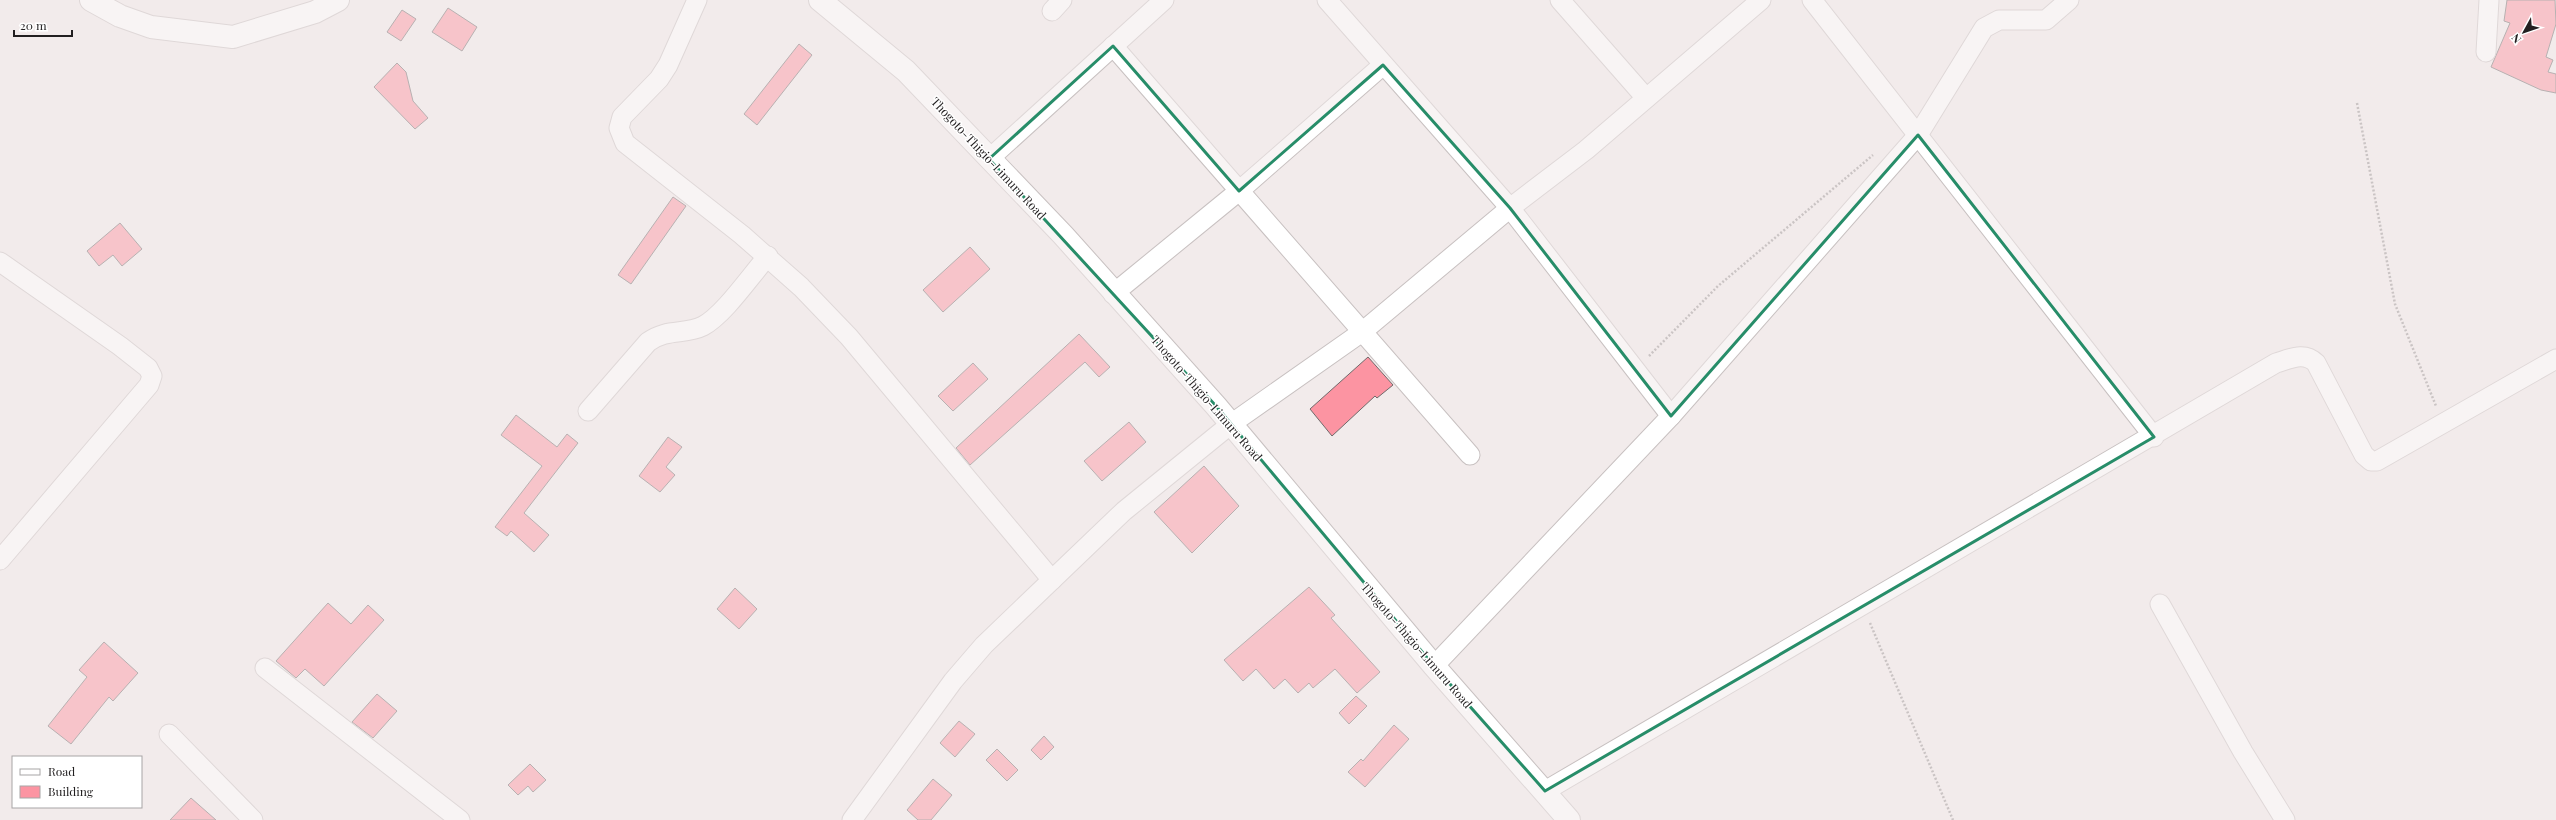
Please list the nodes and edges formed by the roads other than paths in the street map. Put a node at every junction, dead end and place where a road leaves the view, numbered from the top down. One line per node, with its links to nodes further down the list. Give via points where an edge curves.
1 (91, 0): 2 (highway, via 120,16 151,27 233,37 315,12)
2 (338, 0)
3 (697, 0): 20 (street, via 668,65 659,79 622,117 619,128 631,150 690,193)
4 (1164, 0): 12 (street)
5 (1328, 0): 14 (street)
6 (1560, 0): 15 (street)
7 (1761, 0): 15 (street)
8 (1812, 0): 16 (street)
9 (2069, 0): 16 (street, via 2046,20 1999,20 1984,28)
10 (2490, 0): 13 (street)
11 (825, 2): 17 (highway, Thogoto-Thigio-Limuru Road, via 906,71)
12 (1113, 46): 17 (street); 18 (street)
13 (2486, 52)
14 (1383, 65): 18 (street); 19 (street)
15 (1646, 98): 19 (street, via 1586,150)
16 (1918, 135): 26 (street); 28 (street)
17 (989, 159): 22 (highway, Thogoto-Thigio-Limuru Road, via 1063,236)
18 (1239, 191): 22 (street); 23 (street)
19 (1510, 208): 23 (street); 26 (street)
20 (768, 256): 25 (street, via 715,318 702,326 658,335 648,342); 31 (street, via 849,337)
21 (0, 262): 30 (street, via 120,346 148,368 152,376 149,385)
22 (1113, 294): 27 (highway, Thogoto-Thigio-Limuru Road)
23 (1362, 332): 27 (street); 29 (street)
24 (2556, 360): 28 (street, via 2377,461 2371,461 2364,455 2316,363 2312,359 2298,356 2276,363)
25 (588, 411)
26 (1671, 416): 33 (street)
27 (1231, 424): 31 (street, via 1124,511); 33 (highway, Thogoto-Thigio-Limuru Road)
28 (2154, 437): 36 (street)
29 (1470, 455)
30 (0, 560)
31 (1052, 580): 39 (street, via 984,645 953,681)
32 (2160, 604): 41 (street, via 2243,752)
33 (1434, 666): 36 (highway, Thogoto-Thigio-Limuru Road)
34 (266, 668): 38 (street)
35 (169, 734): 37 (street)
36 (1545, 791): 40 (highway, Thogoto-Thigio-Limuru Road)
37 (253, 820)
38 (460, 820)
39 (852, 820)
40 (1569, 820)
41 (2286, 820)

